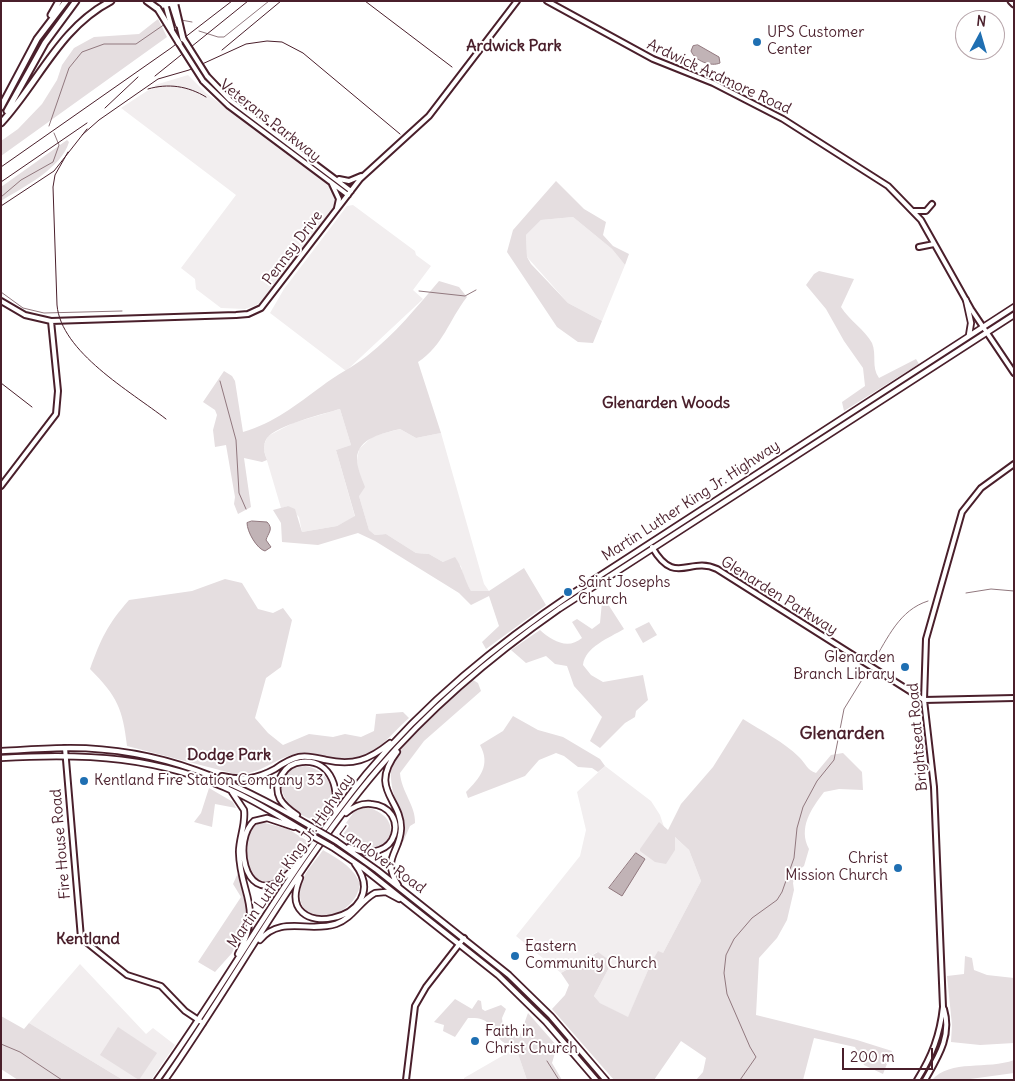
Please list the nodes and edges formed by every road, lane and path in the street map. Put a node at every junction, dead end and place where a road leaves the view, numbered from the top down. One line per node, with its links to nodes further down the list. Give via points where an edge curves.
1 (59, 1): 14 (highway)
2 (66, 1): 14 (highway)
3 (76, 1): 18 (highway, via 45,43)
4 (111, 1): 13 (highway)
5 (116, 1): 13 (highway)
6 (147, 1): 16 (highway, bridge, via 158,9)
7 (165, 1): 16 (street, Veterans Parkway, bridge)
8 (517, 1): 20 (street, Pennsy Drive, via 429,116)
9 (548, 1): 25 (street, Ardwick Ardmore Road, via 653,59 713,83 783,119 879,179)
10 (1010, 1): 12 (highway)
11 (173, 3): 15 (highway, bridge)
12 (1014, 4)
13 (82, 20): 18 (highway, via 57,46)
14 (37, 39): 17 (highway)
15 (183, 39): 21 (street, Veterans Parkway, bridge, via 207,76 230,100)
16 (179, 44): 19 (street, Veterans Parkway, bridge, via 203,81 229,106)
17 (1, 107)
18 (1, 122)
19 (323, 175): 22 (street, Veterans Parkway); 24 (street, via 338,193)
20 (363, 176): 21 (street, via 349,181); 22 (street, Pennsy Drive)
21 (332, 177): 22 (street, Veterans Parkway)
22 (350, 193): 24 (street, Pennsy Drive)
23 (932, 204): 25 (street, via 926,212)
24 (336, 210): 32 (street, Pennsy Drive, via 266,304 254,312)
25 (913, 210): 26 (street, Ardwick Ardmore Road)
26 (934, 244): 27 (street); 28 (street, Ardwick Ardmore Road)
27 (919, 247)
28 (966, 300): 33 (street, Ardwick Ardmore Road); 35 (main road, via 971,323)
29 (1, 301): 32 (street, Pennsy Drive, via 23,314)
30 (1014, 307): 33 (main road, Martin Luther King Jr. Highway)
31 (1014, 315): 34 (main road, Martin Luther King Jr. Highway)
32 (51, 321): 38 (street, via 58,391 56,414)
33 (983, 327): 34 (street, Ardwick Ardmore Road); 35 (main road, Martin Luther King Jr. Highway)
34 (986, 332): 36 (street, Ardwick Ardmore Road); 40 (main road, Martin Luther King Jr. Highway)
35 (968, 336): 39 (main road, Martin Luther King Jr. Highway)
36 (1014, 373)
37 (1014, 464): 44 (street, Brightseat Road, via 977,491 960,516 927,631)
38 (1, 486)
39 (650, 542): 40 (street, Glenarden Parkway); 41 (main road, Martin Luther King Jr. Highway)
40 (654, 549): 42 (main road, Martin Luther King Jr. Highway); 44 (street, Glenarden Parkway, via 662,561 673,568 707,566 720,571)
41 (556, 604): 42 (main road); 45 (main road, Martin Luther King Jr. Highway, via 472,666)
42 (561, 608): 46 (main road, Martin Luther King Jr. Highway, via 476,671)
43 (1014, 698): 44 (street)
44 (924, 700): 69 (street, Brightseat Road, via 934,787)
45 (401, 735): 53 (main road, via 377,754 358,762 342,763 304,756 250,779); 55 (main road, Martin Luther King Jr. Highway)
46 (406, 738): 56 (main road, Martin Luther King Jr. Highway); 63 (main road, via 389,763 386,776 388,794 401,824 390,864)
47 (65, 748): 48 (main road, Landover Road); 49 (street, Fire House Road); 50 (main road, Landover Road)
48 (1, 751)
49 (65, 755): 51 (main road, Landover Road); 52 (main road, Landover Road); 70 (street, Fire House Road, via 81,938 127,975 160,986 181,1008)
50 (141, 755): 52 (main road); 53 (main road, Landover Road)
51 (1, 758)
52 (140, 762): 54 (main road, Landover Road, via 181,772)
53 (207, 773): 57 (main road, Landover Road, via 255,794)
54 (230, 790): 58 (main road, Landover Road); 68 (main road, via 244,810 240,858 251,912 247,933)
55 (328, 824): 57 (main road, via 336,802 333,780 319,766 299,762 282,774 278,792 283,804); 60 (main road, Martin Luther King Jr. Highway)
56 (334, 824): 59 (main road, via 354,807 369,804 387,811 395,825 391,841 375,852 360,852); 62 (main road, Martin Luther King Jr. Highway)
57 (312, 827): 59 (main road, Landover Road, bridge)
58 (308, 833): 60 (main road, via 270,819 254,821 243,844 247,870 257,882 274,884 287,875); 61 (main road, Landover Road, bridge)
59 (336, 841): 63 (main road, Landover Road)
60 (313, 846): 68 (main road, Martin Luther King Jr. Highway)
61 (351, 859): 62 (main road, via 364,879 364,893 347,912 326,920 308,917 298,905 297,887); 64 (main road, Landover Road)
62 (306, 866): 67 (main road, Martin Luther King Jr. Highway)
63 (400, 888): 65 (main road, Landover Road)
64 (413, 907): 66 (main road, Landover Road); 67 (main road, via 388,893 375,893 351,916 335,924 315,927 285,925 272,929)
65 (464, 938): 66 (street); 76 (main road, Landover Road, via 526,990)
66 (460, 943): 74 (street, via 415,1006); 75 (main road, Landover Road, via 523,998)
67 (241, 965): 71 (main road, Martin Luther King Jr. Highway)
68 (229, 972): 70 (main road, Martin Luther King Jr. Highway)
69 (943, 1007): 77 (street, Brightseat Road, via 938,1039); 78 (street, Brightseat Road, via 946,1023 944,1045)
70 (198, 1019): 71 (street); 72 (main road, Martin Luther King Jr. Highway)
71 (203, 1023): 73 (main road, Martin Luther King Jr. Highway)
72 (157, 1080)
73 (165, 1080)
74 (406, 1080)
75 (596, 1080)
76 (606, 1080)
77 (917, 1080)
78 (925, 1080)

